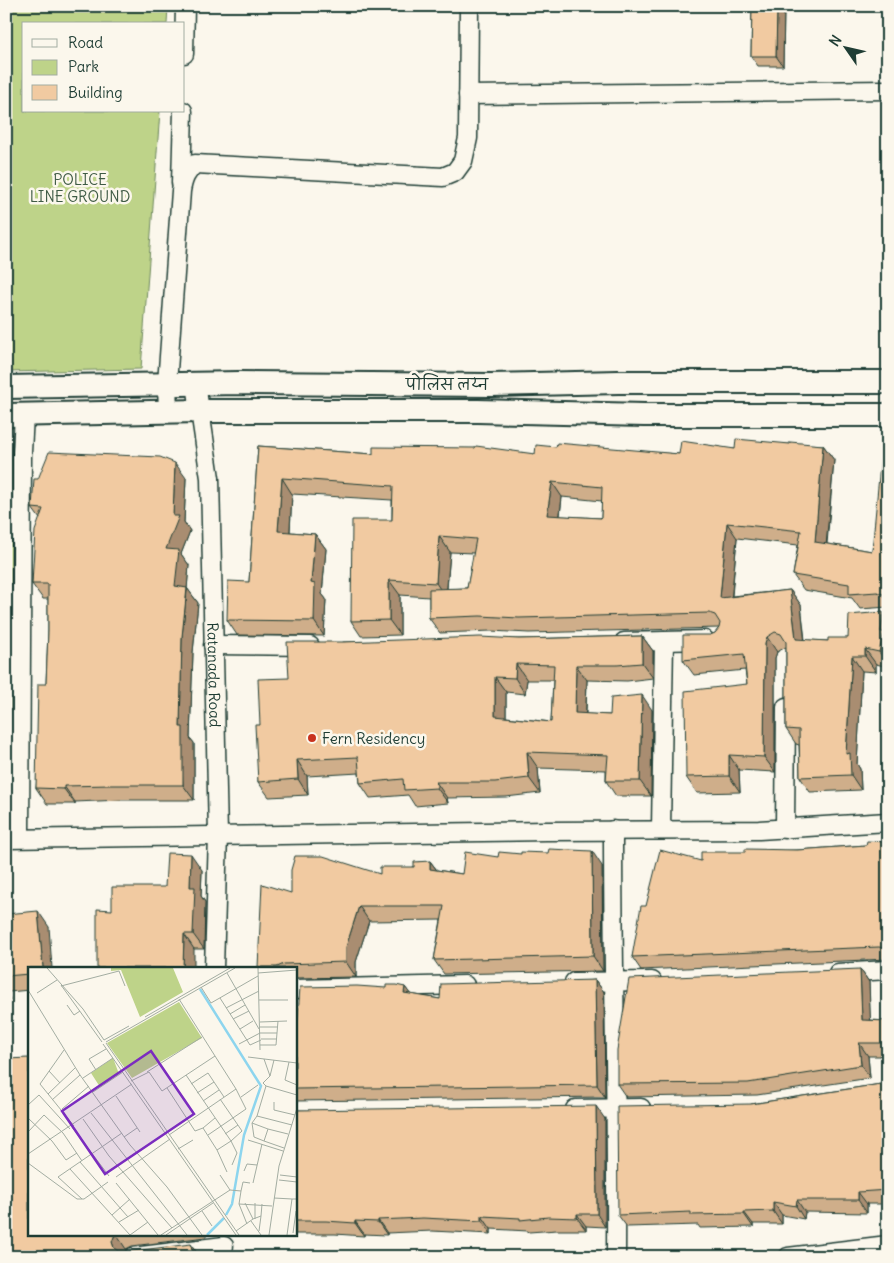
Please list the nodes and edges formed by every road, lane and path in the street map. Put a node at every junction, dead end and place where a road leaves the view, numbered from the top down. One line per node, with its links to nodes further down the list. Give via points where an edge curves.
1 (185, 6): 3 (street)
2 (469, 6): 5 (street)
3 (185, 22)
4 (888, 90): 5 (street)
5 (468, 95): 7 (street, via 468,138 463,160 455,172 443,177 195,164 183,178)
6 (182, 112): 7 (street)
7 (181, 191): 9 (street)
8 (888, 382): 10 (street, पोलिस लय्न)
9 (167, 384): 10 (street, पोलिस लय्न); 11 (street, पोलिस लय्न); 12 (street)
10 (196, 384): 13 (street, Ratanada Road)
11 (6, 387)
12 (168, 410): 13 (street); 14 (street)
13 (199, 410): 15 (street); 19 (street, Ratanada Road, via 210,478)
14 (15, 415): 27 (street, via 22,462)
15 (888, 415)
16 (720, 639): 17 (street)
17 (664, 642): 18 (street); 23 (street)
18 (606, 643)
19 (213, 645): 20 (street); 26 (street, Ratanada Road)
20 (323, 647)
21 (786, 686): 24 (street)
22 (888, 822): 24 (street)
23 (661, 829): 24 (street); 25 (street)
24 (785, 829)
25 (613, 830): 26 (street); 32 (street)
26 (218, 835): 27 (street); 28 (street, Ratanada Road)
27 (13, 838)
28 (214, 967)
29 (888, 970): 30 (street)
30 (824, 973)
31 (668, 980): 32 (street)
32 (613, 982): 33 (street); 36 (street)
33 (554, 983)
34 (484, 984): 35 (street)
35 (296, 989)
36 (617, 1108): 37 (street); 38 (street); 42 (street)
37 (658, 1108)
38 (558, 1109)
39 (888, 1245): 43 (street)
40 (224, 1246): 41 (street)
41 (133, 1257)
42 (616, 1257)
43 (788, 1257)

